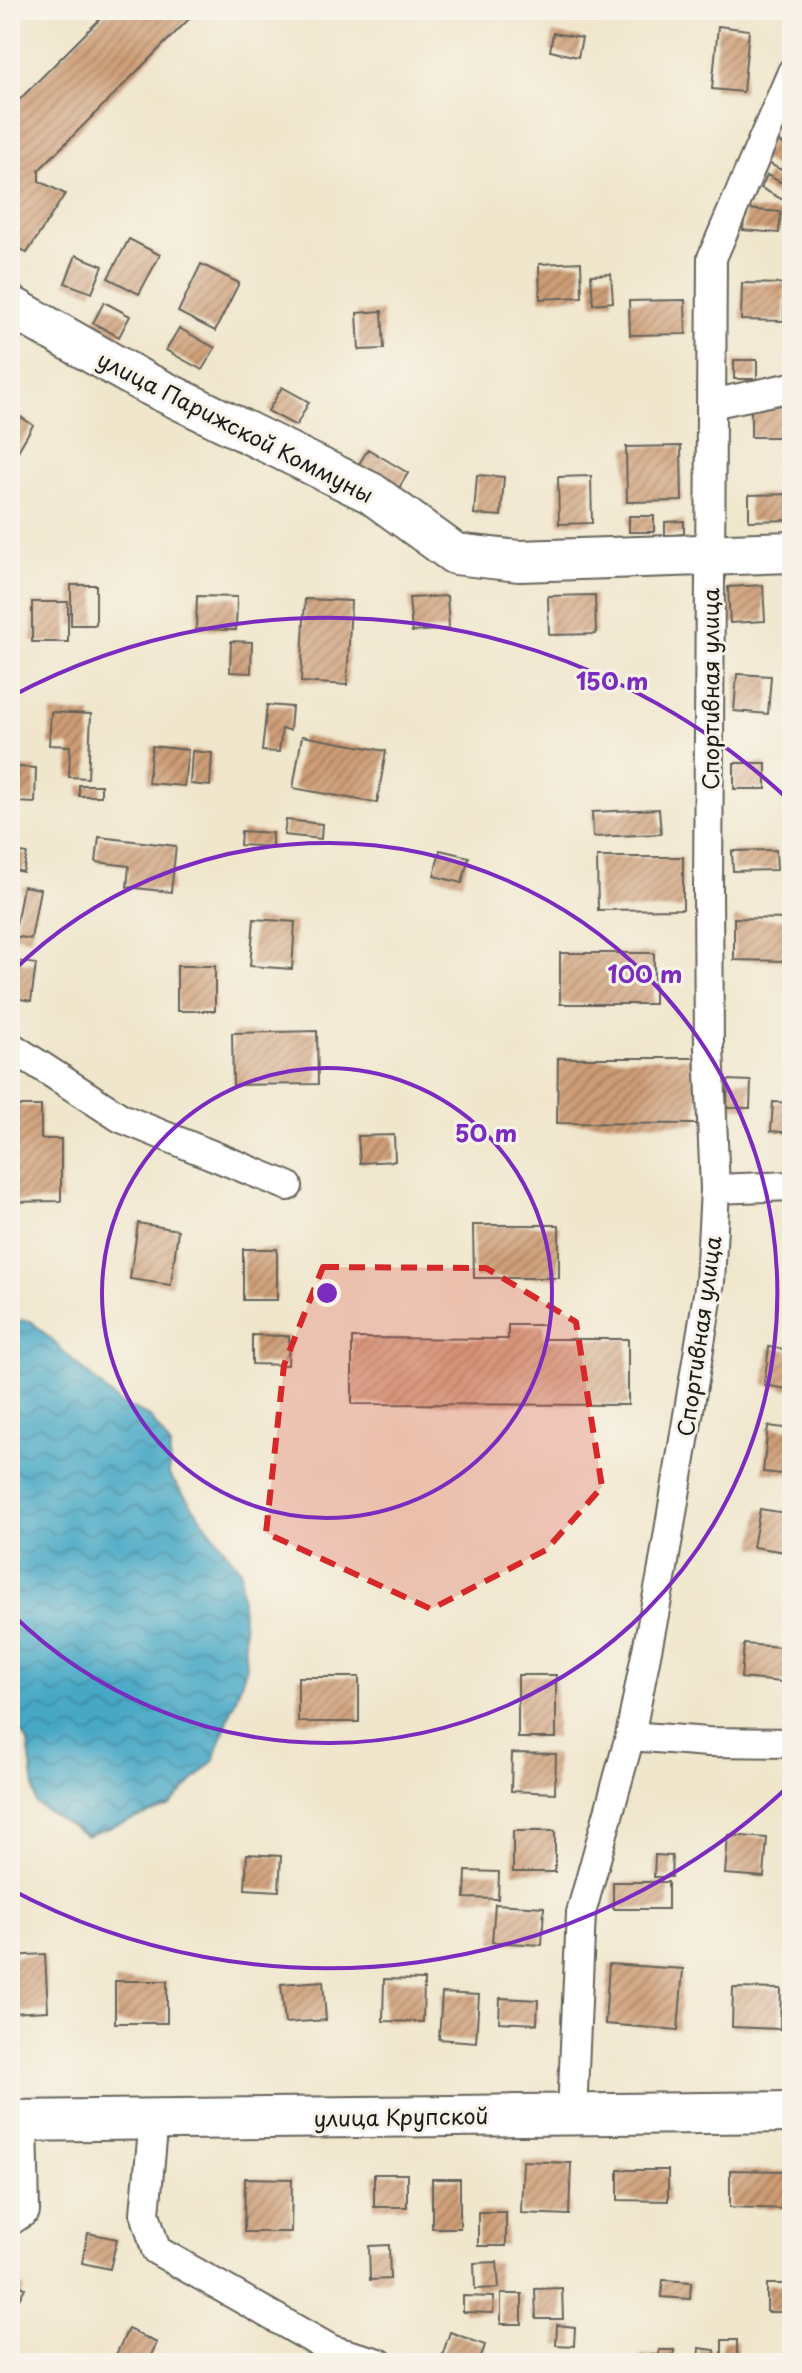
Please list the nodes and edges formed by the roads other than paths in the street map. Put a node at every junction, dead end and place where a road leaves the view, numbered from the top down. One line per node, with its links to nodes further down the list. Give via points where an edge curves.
1 (792, 72): 4 (street, Спортивная улица, via 712,258)
2 (10, 306): 6 (street, улица Парижской Коммуны, via 142,381 371,493 455,554 519,561)
3 (792, 387): 4 (street)
4 (711, 404): 6 (street, Спортивная улица)
5 (792, 552): 6 (street, улица Парижской Коммуны)
6 (710, 555): 10 (street, Спортивная улица, via 708,984)
7 (10, 1046): 8 (street, via 121,1118)
8 (288, 1186)
9 (792, 1186): 10 (street)
10 (715, 1189): 11 (street, Спортивная улица, via 710,1282)
11 (630, 1736): 12 (street); 14 (street, Спортивная улица, via 581,1913)
12 (792, 1743)
13 (792, 2112): 14 (street, улица Крупской)
14 (572, 2113): 15 (street, улица Крупской)
15 (154, 2120): 16 (street, улица Крупской); 18 (street, via 145,2213 156,2250 332,2350)
16 (17, 2121): 17 (street, via 25,2211)
17 (10, 2221)
18 (379, 2363)

